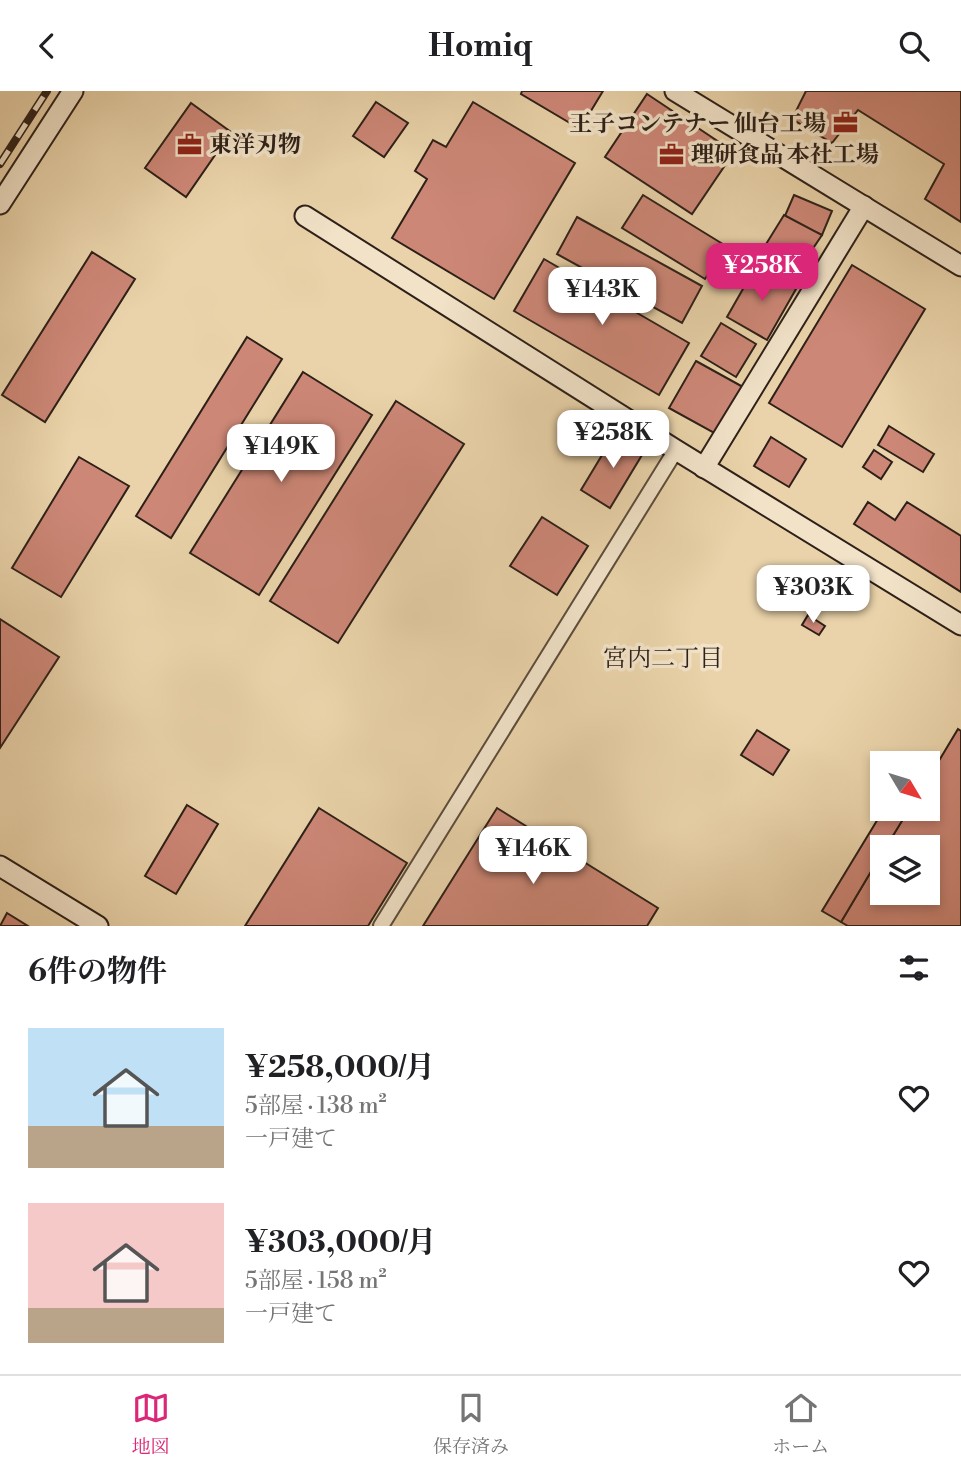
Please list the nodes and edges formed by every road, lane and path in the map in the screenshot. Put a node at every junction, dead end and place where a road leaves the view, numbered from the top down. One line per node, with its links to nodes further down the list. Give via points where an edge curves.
1 (73, 91): 3 (street)
2 (675, 91): 4 (street)
3 (0, 204)
4 (864, 206): 6 (street); 8 (street)
5 (305, 216): 7 (street)
6 (961, 266)
7 (676, 450): 8 (street); 12 (street)
8 (704, 468): 9 (street)
9 (961, 625)
10 (0, 866): 11 (street)
11 (98, 926)
12 (381, 926)

